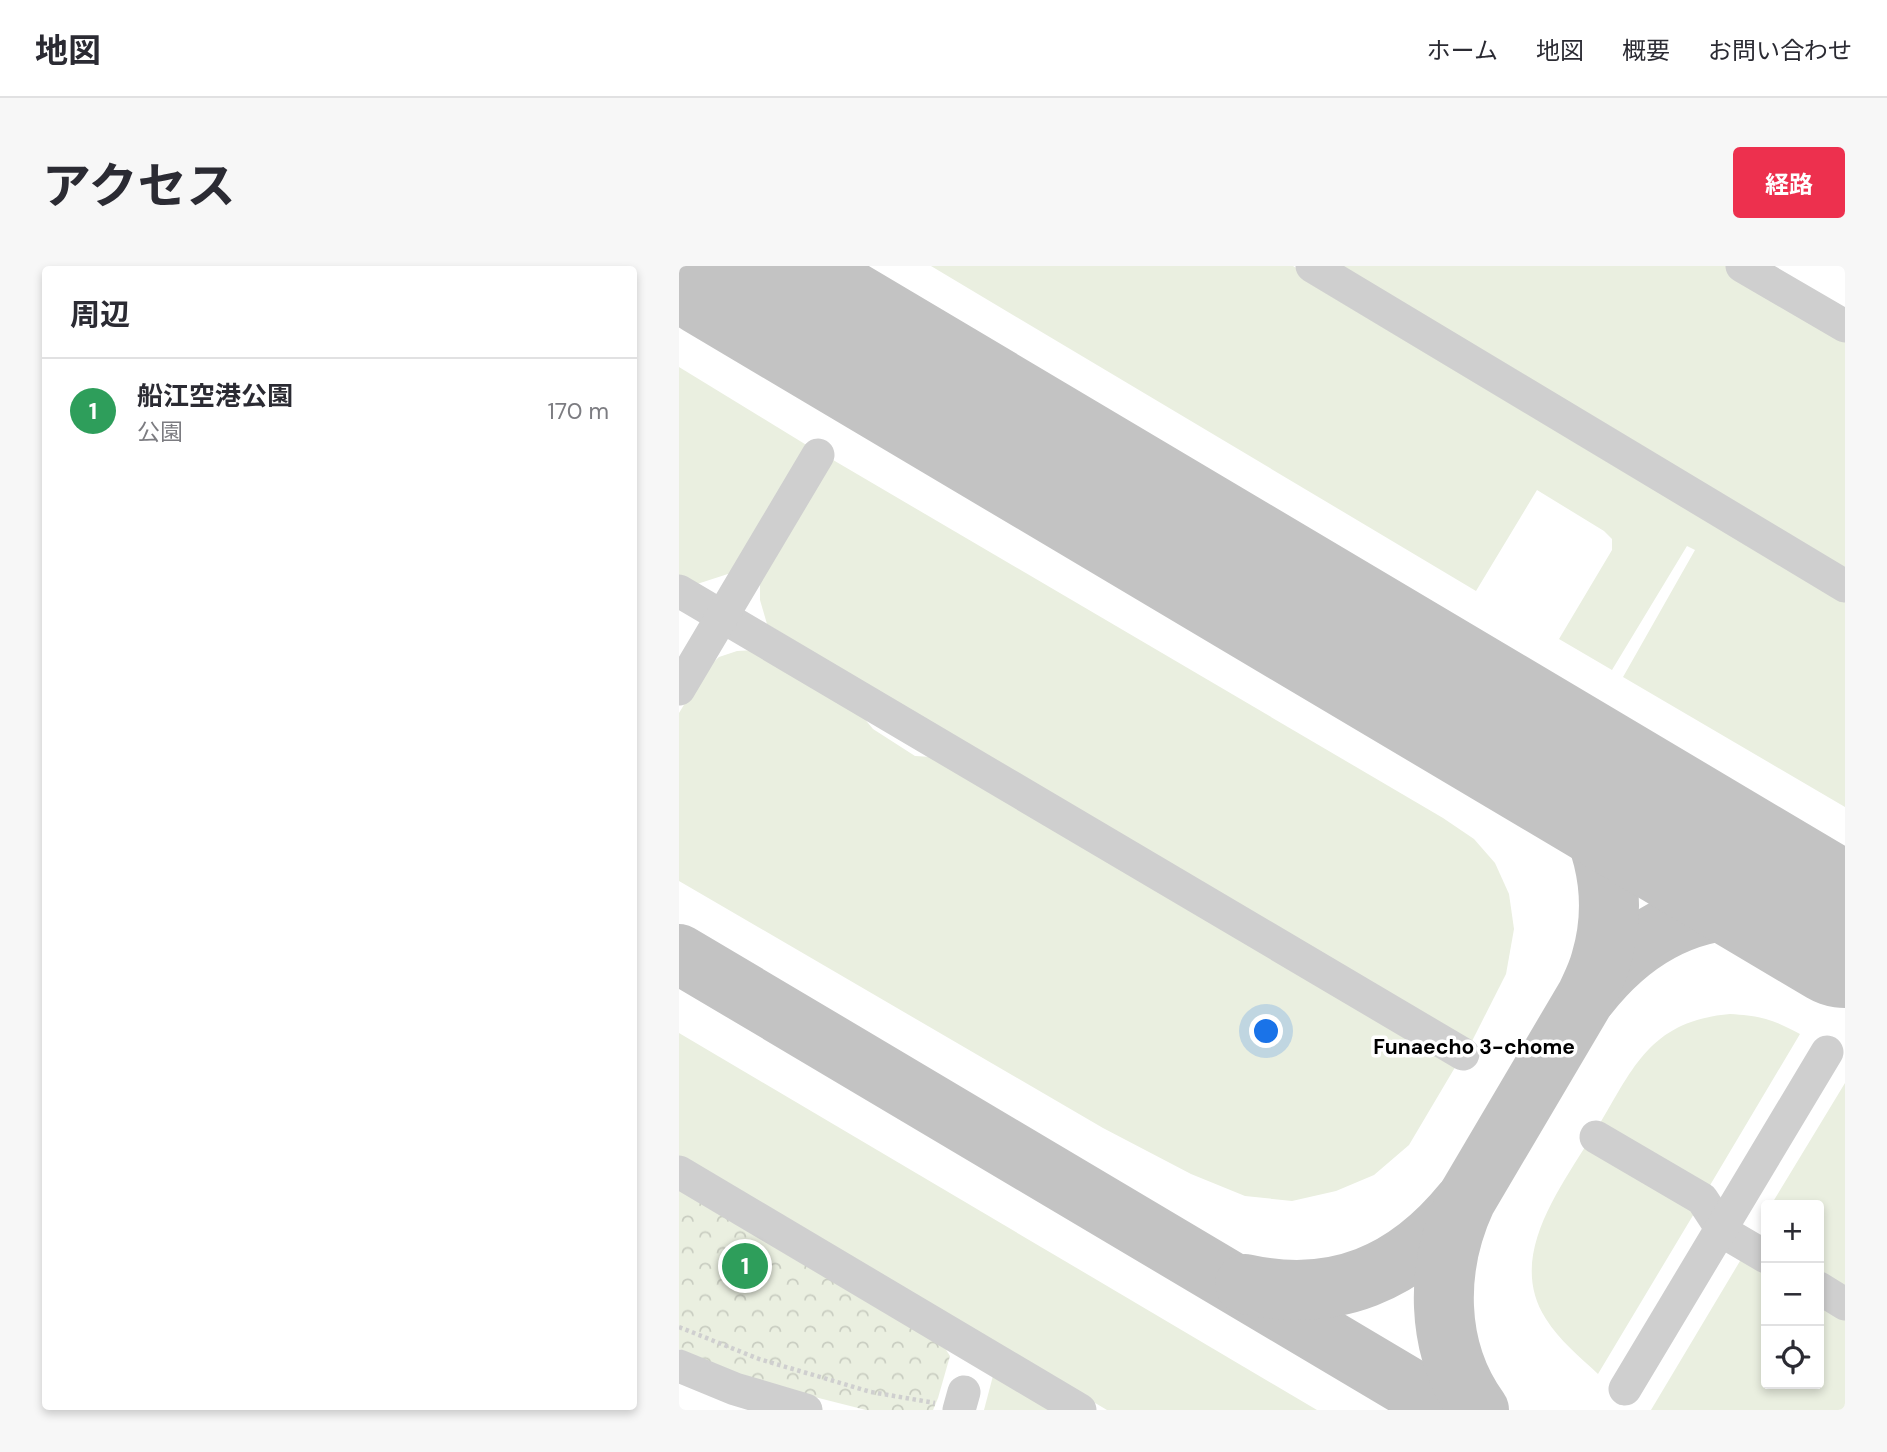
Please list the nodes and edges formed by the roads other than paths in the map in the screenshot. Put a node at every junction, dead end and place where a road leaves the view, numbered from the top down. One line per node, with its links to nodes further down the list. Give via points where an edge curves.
1 (1312, 266): 5 (street)
2 (1742, 266): 3 (street)
3 (1845, 326)
4 (818, 455): 7 (street)
5 (1845, 586)
6 (679, 591): 7 (street)
7 (722, 616): 8 (street); 10 (street)
8 (679, 689)
9 (1827, 1052): 13 (street)
10 (1463, 1054)
11 (1595, 1137): 13 (street, via 1702,1199)
12 (679, 1172): 20 (street)
13 (1721, 1229): 14 (street); 18 (street)
14 (1761, 1254)
15 (1824, 1291): 16 (street)
16 (1845, 1304)
17 (679, 1366): 19 (street)
18 (1625, 1389)
19 (806, 1410)
20 (1080, 1410)

